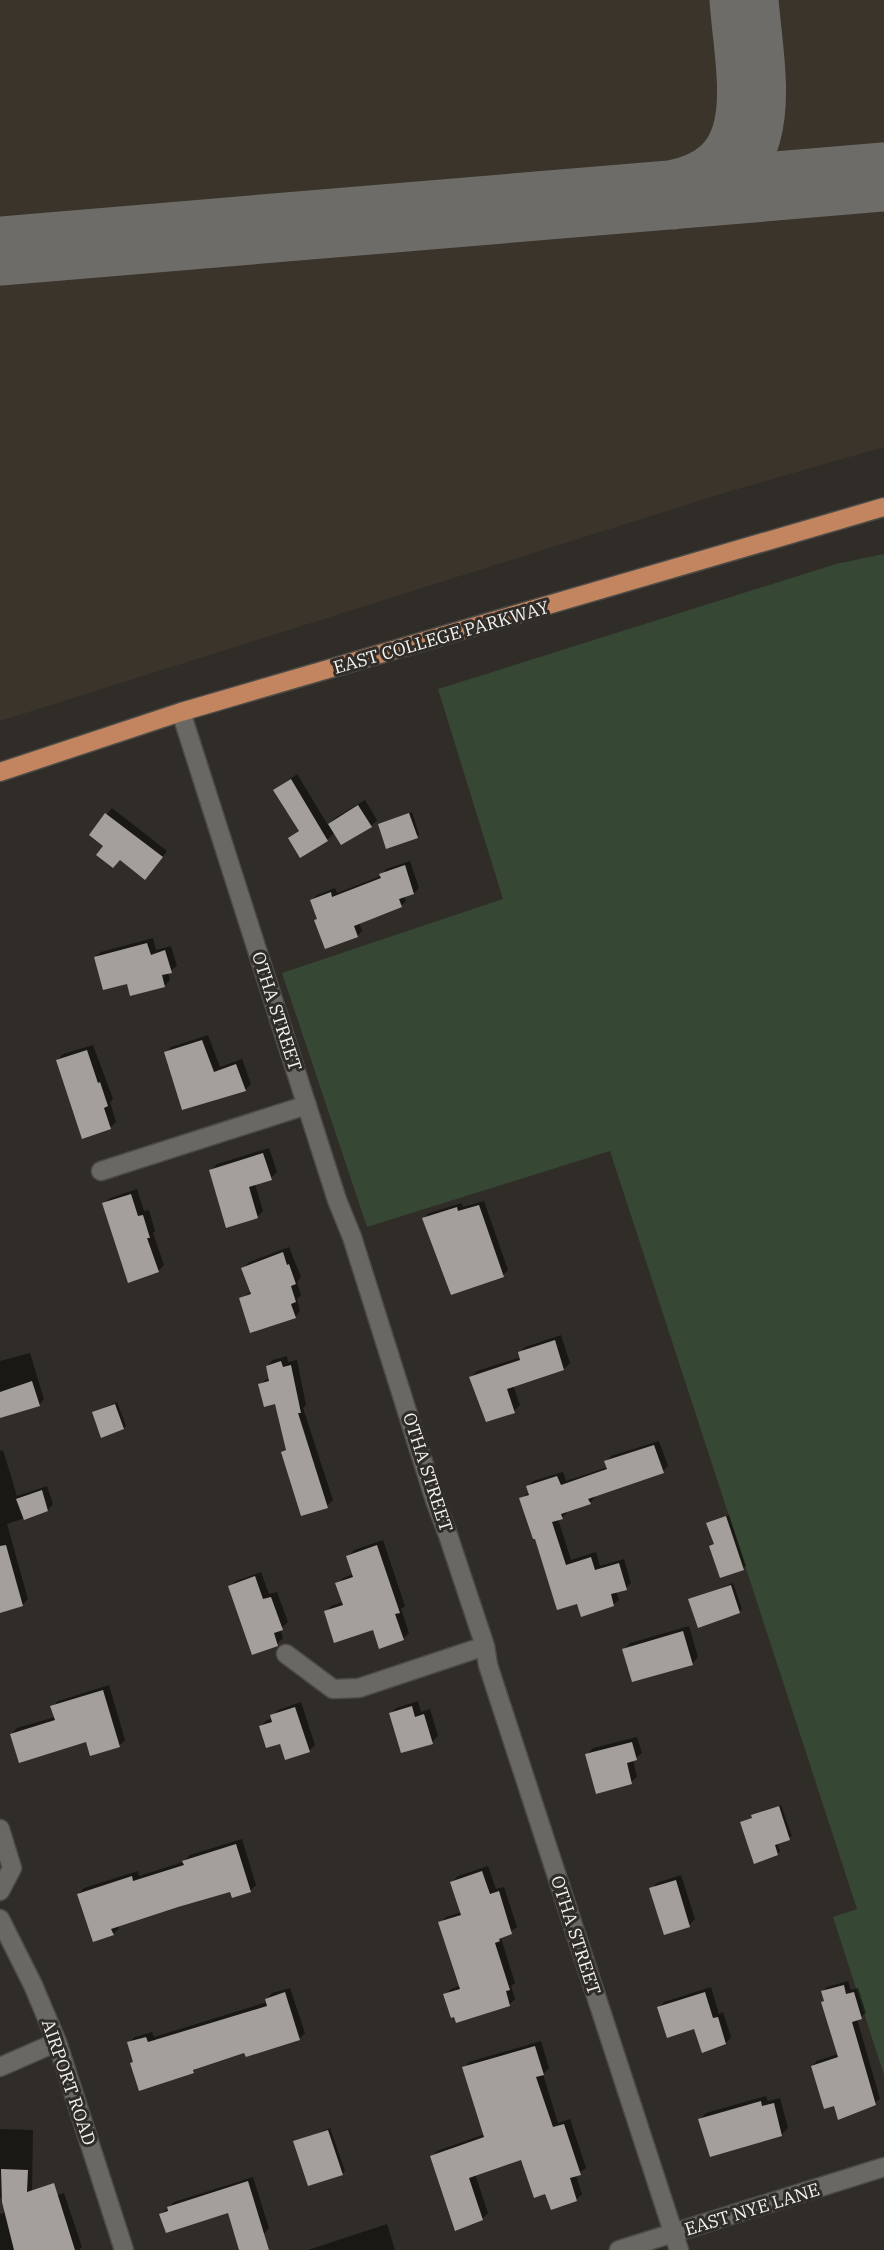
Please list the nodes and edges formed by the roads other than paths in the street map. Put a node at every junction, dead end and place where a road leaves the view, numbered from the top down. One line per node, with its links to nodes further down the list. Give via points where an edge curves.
1 (884, 507): 2 (main road, EAST COLLEGE PARKWAY)
2 (181, 712): 3 (main road, EAST COLLEGE PARKWAY); 4 (street, OTHA STREET)
3 (0, 772)
4 (307, 1105): 5 (street); 6 (street, OTHA STREET)
5 (101, 1171)
6 (485, 1646): 7 (street, via 359,1688 333,1689); 15 (street, OTHA STREET)
7 (286, 1654)
8 (0, 1829): 9 (street, via 12,1868)
9 (0, 1891)
10 (0, 1919): 11 (street, AIRPORT ROAD)
11 (6, 1944): 12 (street, AIRPORT ROAD)
12 (57, 2043): 13 (street); 16 (street, AIRPORT ROAD)
13 (0, 2067)
14 (884, 2167): 15 (street, EAST NYE LANE)
15 (676, 2242): 17 (street, EAST NYE LANE)
16 (124, 2250)
17 (619, 2250)

